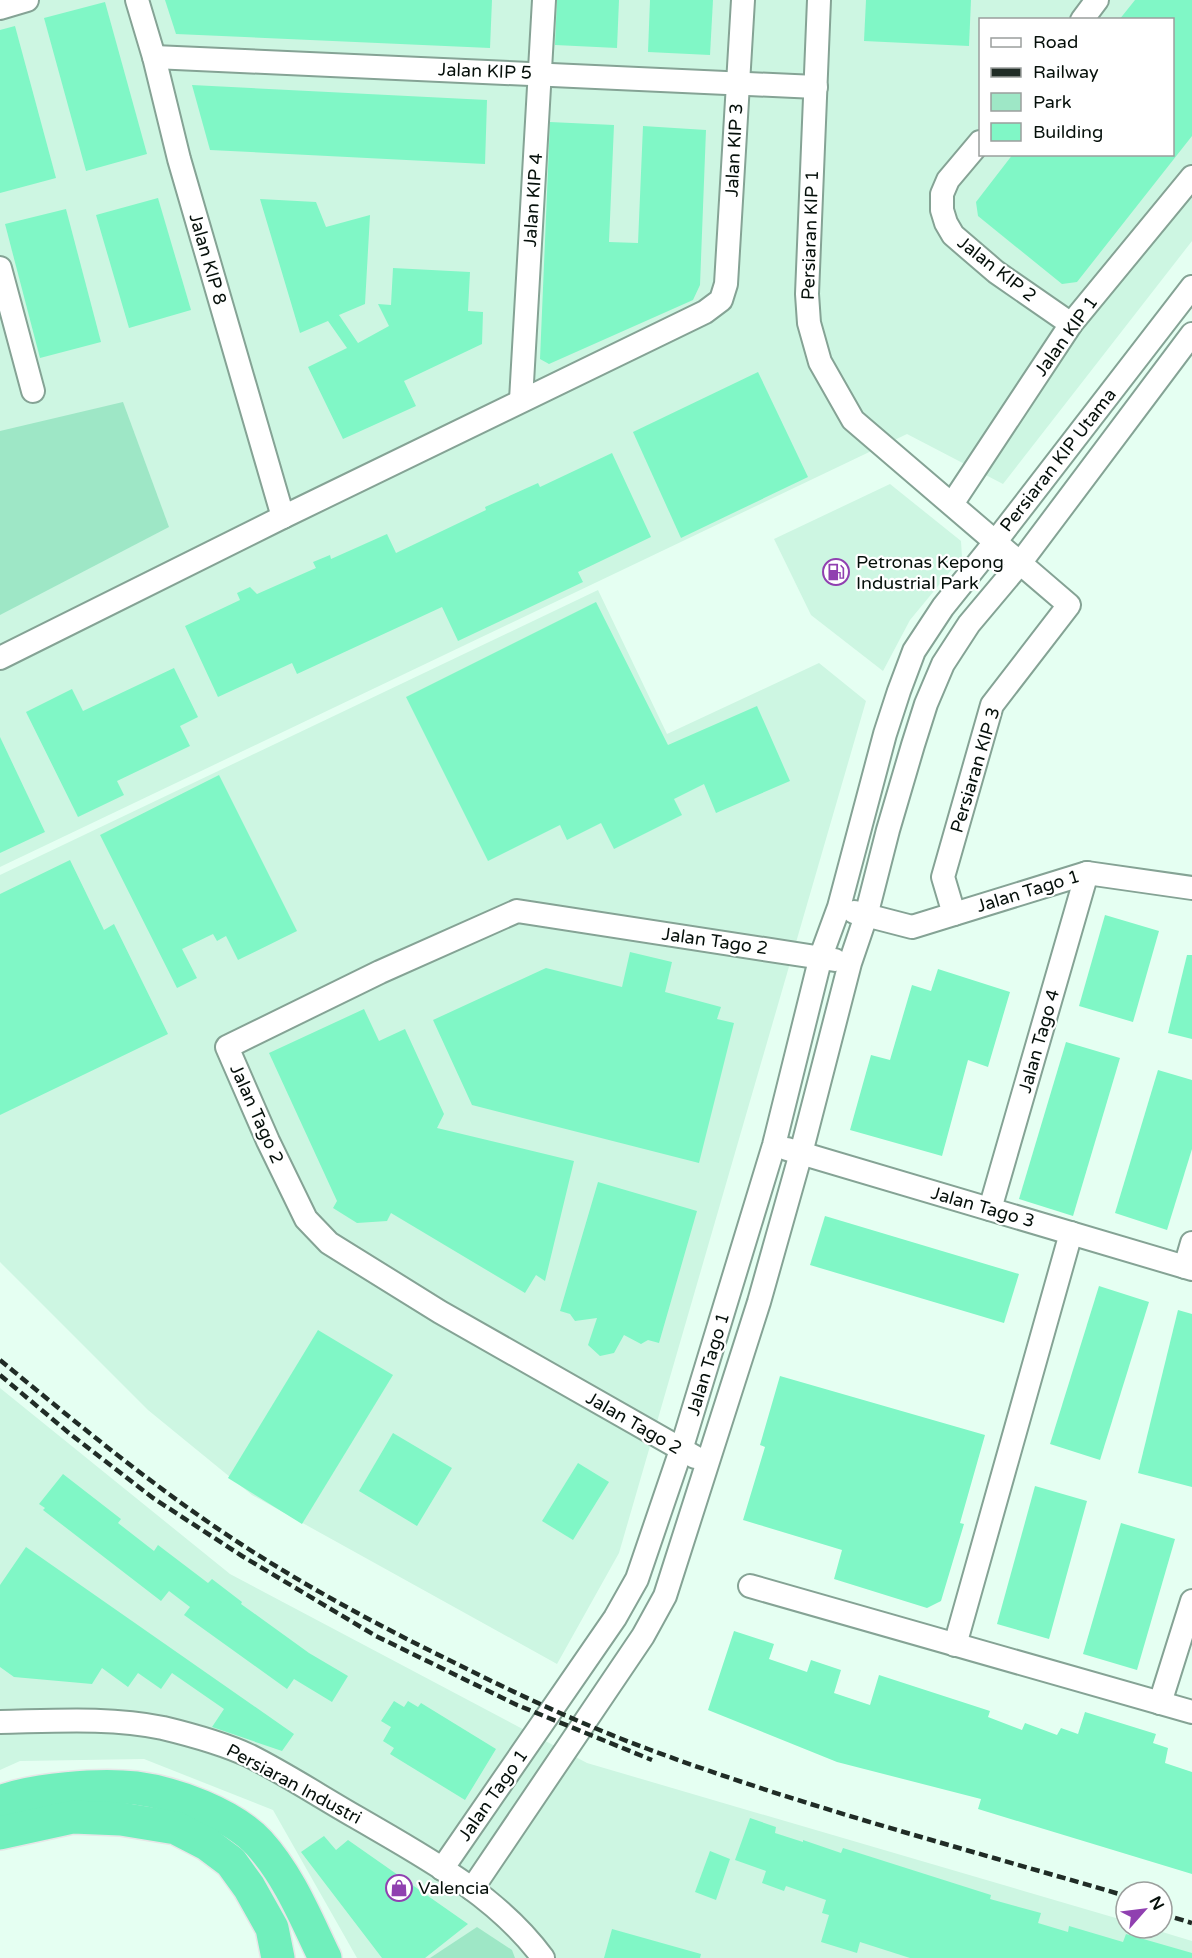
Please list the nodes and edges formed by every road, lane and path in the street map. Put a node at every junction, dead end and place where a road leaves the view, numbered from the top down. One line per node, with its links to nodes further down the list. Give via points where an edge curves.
1 (27, 0): 7 (street)
2 (137, 0): 9 (street, Jalan KIP 8)
3 (544, 0): 10 (street, Jalan KIP 4)
4 (743, 0): 11 (street, Jalan KIP 3)
5 (819, 0): 12 (street, Persiaran KIP 1)
6 (1097, 0): 8 (street)
7 (0, 8)
8 (1084, 18)
9 (154, 57): 10 (street, Jalan KIP 5); 22 (street, Jalan KIP 8, via 179,159)
10 (541, 73): 11 (street, Jalan KIP 5); 20 (street, Jalan KIP 4)
11 (738, 83): 12 (street, Jalan KIP 5); 20 (street, Jalan KIP 3, via 726,284 721,300 705,312)
12 (816, 87): 21 (street, Persiaran KIP 1, via 807,294 820,362 853,420)
13 (979, 144): 17 (street, Jalan KIP 2, via 948,180 942,194 946,223 996,272)
14 (1192, 177): 17 (street, Jalan KIP 1)
15 (0, 268): 19 (street)
16 (1192, 287): 23 (street, Persiaran KIP Utama)
17 (1071, 324): 21 (street, Jalan KIP 1)
18 (1192, 334): 24 (street, Persiaran KIP Utama)
19 (33, 391)
20 (521, 400): 22 (street)
21 (952, 504): 23 (street, Persiaran KIP 1)
22 (283, 517): 25 (street)
23 (996, 541): 24 (street, Persiaran KIP 1); 28 (street, Persiaran KIP Utama, via 943,607 915,651 885,734)
24 (1021, 562): 29 (street, Persiaran KIP 3, via 1069,605 992,705 943,877); 30 (street, Persiaran KIP Utama, via 969,624 943,664 913,746)
25 (0, 658)
26 (1087, 873): 27 (street, Jalan Tago 1); 29 (street, Jalan Tago 1); 35 (street, Jalan Tago 4)
27 (1192, 888)
28 (839, 908): 30 (street, Jalan Tago 1); 31 (street, Jalan Tago 1)
29 (954, 914): 30 (street, Jalan Tago 1, via 912,927)
30 (866, 916): 32 (street, Jalan Tago 1)
31 (821, 956): 32 (street, Jalan Tago 2); 33 (street, Jalan Tago 1); 39 (street, Jalan Tago 2, via 517,911 227,1047 306,1219 329,1243 440,1312)
32 (849, 963): 34 (street, Jalan Tago 1)
33 (774, 1145): 34 (street, Jalan Tago 3); 39 (street, Jalan Tago 1)
34 (801, 1153): 35 (street, Jalan Tago 3); 40 (street, Jalan Tago 1, via 759,1302)
35 (990, 1209): 36 (street, Jalan Tago 3)
36 (1071, 1233): 38 (street, Jalan Tago 3); 43 (street)
37 (1192, 1243): 38 (street)
38 (1188, 1268)
39 (681, 1450): 40 (street, Jalan Tago 2); 49 (street, Jalan Tago 1, via 637,1579 615,1618)
40 (707, 1463): 50 (street, Jalan Tago 1, via 665,1596 643,1636)
41 (750, 1586): 43 (street)
42 (1192, 1601): 44 (street)
43 (955, 1645): 44 (street)
44 (1160, 1703): 45 (street)
45 (1192, 1712)
46 (0, 1722): 49 (street, Persiaran Industri, via 115,1721 203,1738 249,1756)
47 (0, 1802): 52 (highway, via 83,1788 136,1788 220,1814 258,1842 283,1874)
48 (0, 1833): 51 (highway, via 73,1817 121,1819 176,1828 231,1862 272,1928)
49 (442, 1869): 50 (street, Persiaran Industri)
50 (472, 1889): 53 (street, Persiaran Industri, via 518,1927)
51 (278, 1958)
52 (325, 1958)
53 (543, 1958)

